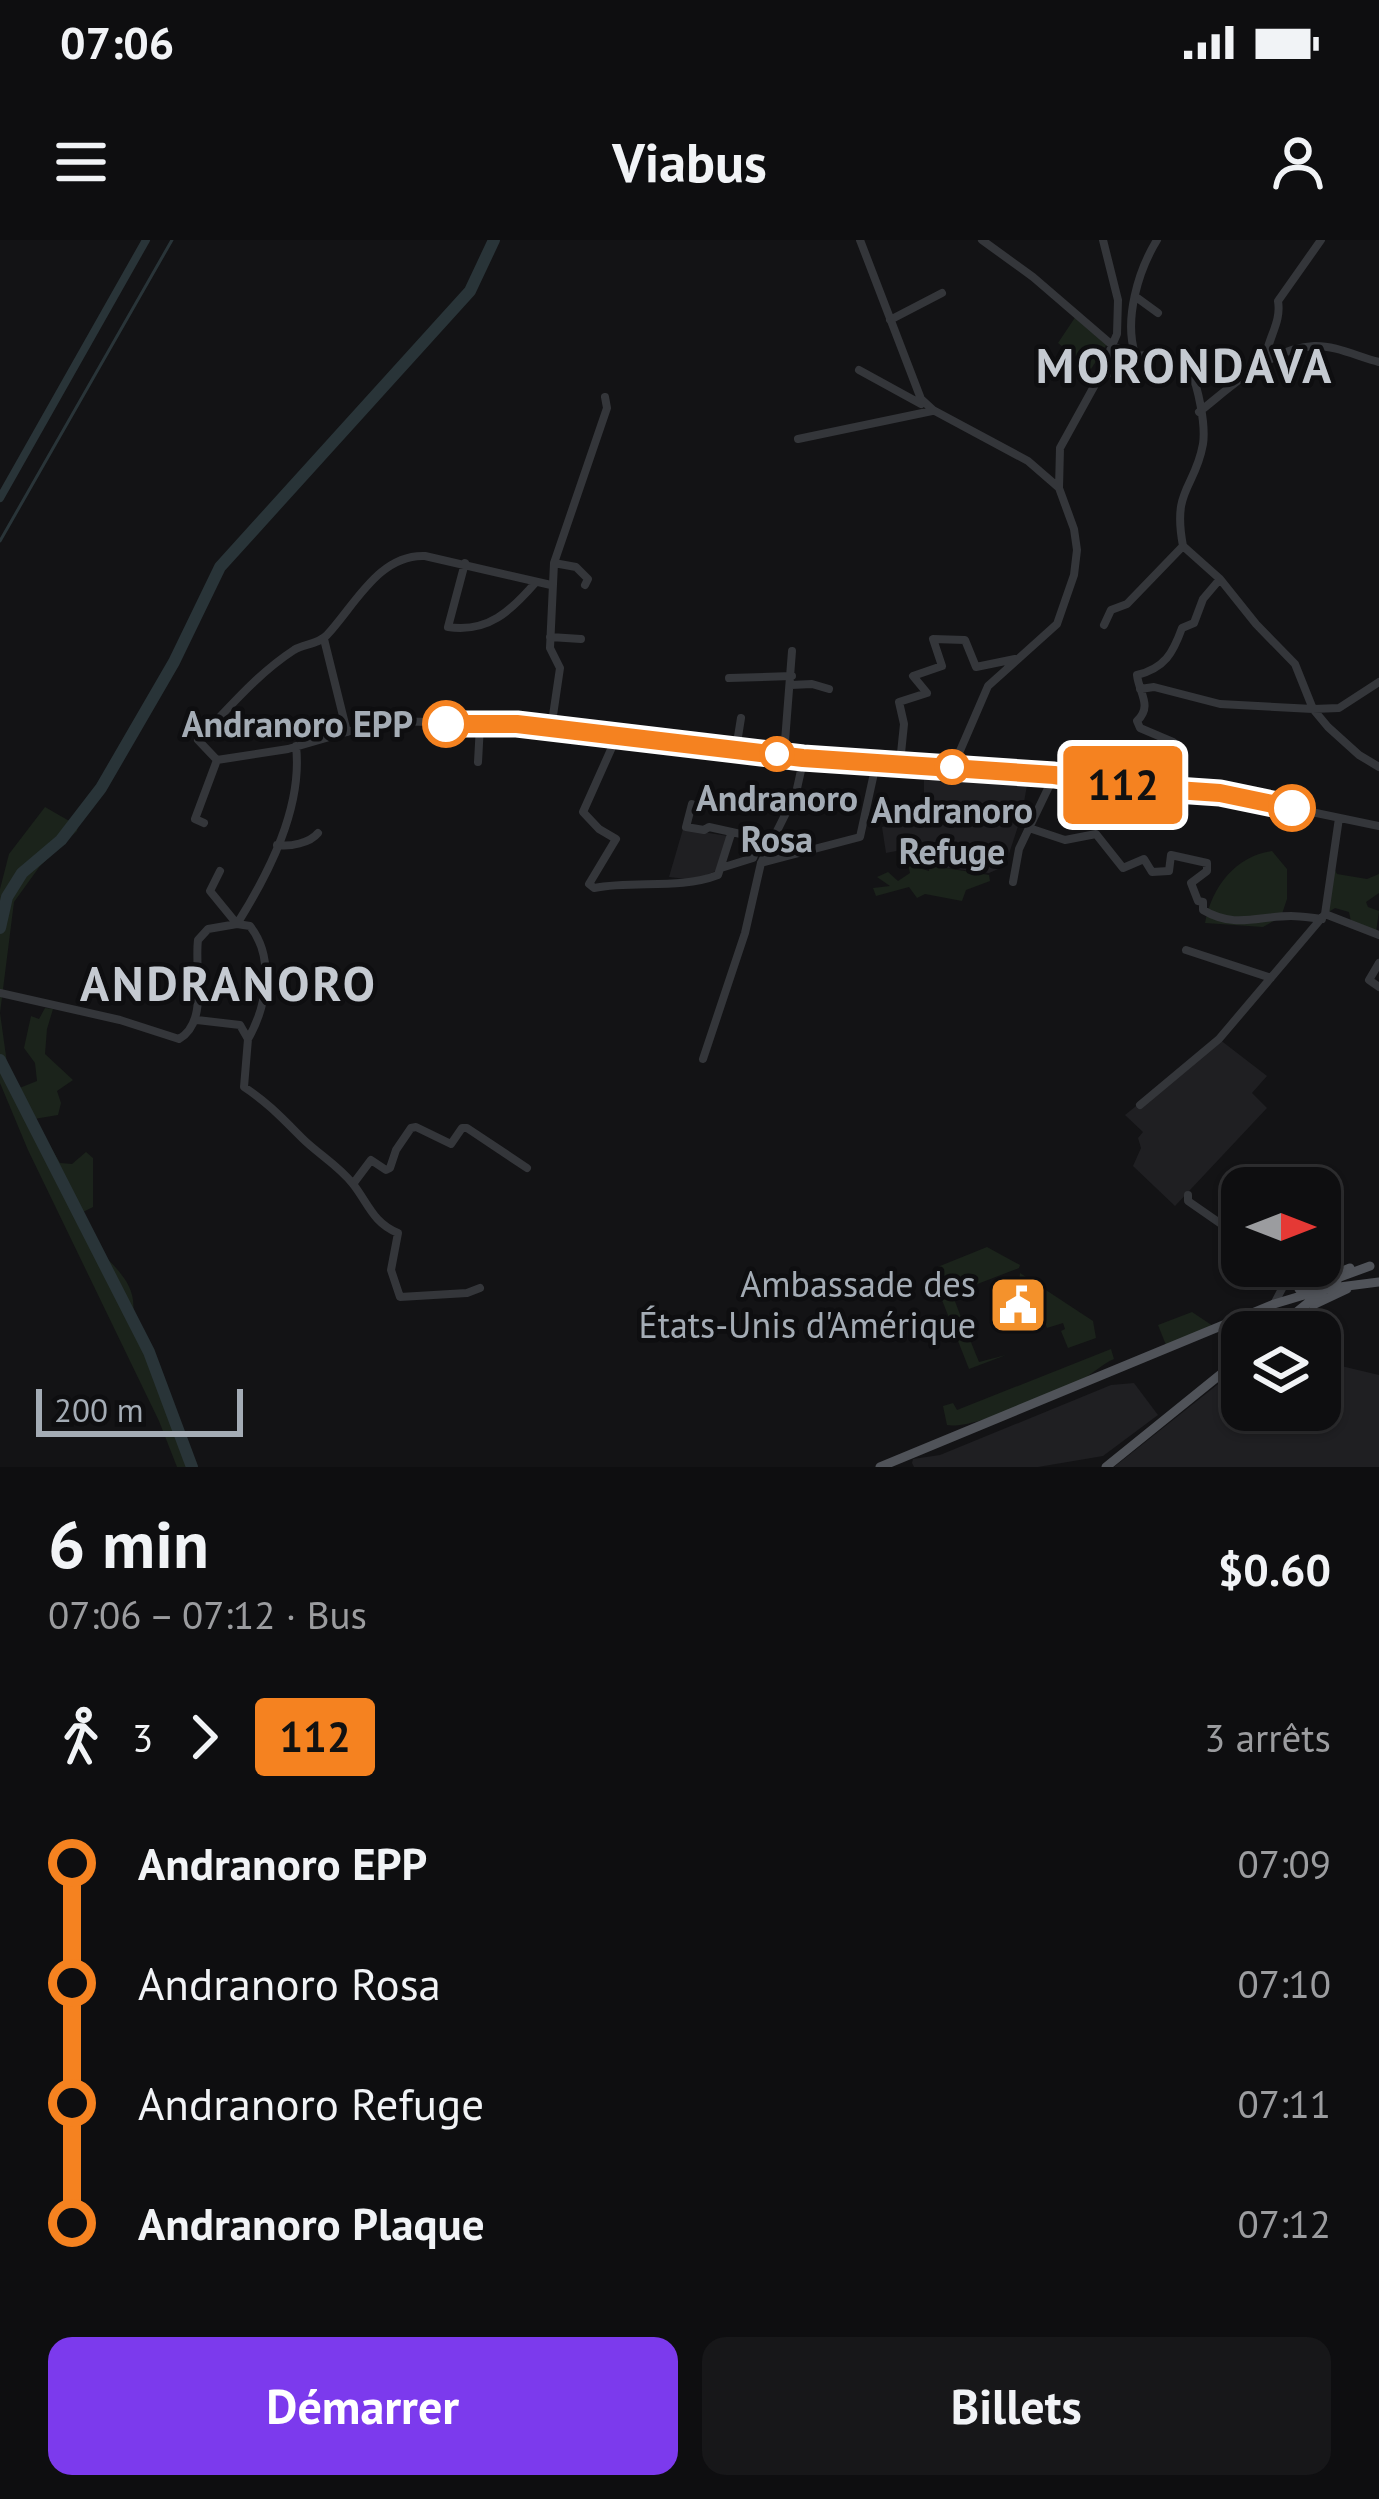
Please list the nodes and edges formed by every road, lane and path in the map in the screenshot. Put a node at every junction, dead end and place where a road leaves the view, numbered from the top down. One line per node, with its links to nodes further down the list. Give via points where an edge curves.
1 (860, 240): 9 (street)
2 (982, 240): 10 (street)
3 (1103, 240): 10 (street, via 1119,309)
4 (1157, 240): 7 (street)
5 (1321, 240): 13 (street, via 1278,301)
6 (942, 293): 9 (street)
7 (1136, 297): 8 (street); 11 (street)
8 (1158, 313)
9 (889, 320): 17 (street)
10 (1112, 345): 11 (street); 15 (street)
11 (1136, 356): 15 (street); 18 (street, via 1159,354 1190,369)
12 (1379, 362): 13 (street, via 1318,346)
13 (1266, 363): 18 (street)
14 (859, 370): 17 (street)
15 (1097, 382): 20 (street, via 1060,448)
16 (605, 397): 23 (street)
17 (933, 410): 19 (street); 20 (street, via 1028,461)
18 (1199, 412): 21 (street, via 1202,449 1179,506)
19 (798, 440)
20 (1059, 488): 33 (street, via 1074,529 1074,574 1057,624)
21 (1183, 546): 24 (street); 28 (street)
22 (465, 563): 25 (street); 25 (street, via 448,627 482,627); 30 (street, via 410,556 390,564)
23 (554, 563): 26 (street); 27 (street, via 576,567)
24 (1220, 579): 38 (street, via 1194,623 1182,628 1173,655 1137,675); 39 (street, via 1295,664)
25 (536, 581): 26 (street)
26 (550, 585): 29 (street)
27 (585, 585)
28 (1104, 625)
29 (550, 638): 31 (street); 42 (street, via 560,668)
30 (324, 639): 43 (street); 49 (street, via 296,649 198,740)
31 (580, 639)
32 (792, 651): 35 (street)
33 (1021, 658): 51 (street, via 976,667 965,640 933,638 942,666 913,676 927,693 898,702); 54 (street, via 988,686)
34 (729, 678): 35 (street)
35 (792, 681): 37 (street); 47 (street)
36 (1379, 682): 39 (street, via 1340,708)
37 (829, 689)
38 (1139, 689): 39 (street); 56 (street, via 1146,709 1140,728 1173,742)
39 (1313, 709): 53 (street)
40 (740, 718): 46 (street)
41 (480, 725): 42 (street); 43 (street, via 385,721); 50 (street)
42 (551, 729): 44 (street)
43 (347, 732): 45 (street)
44 (617, 736): 46 (street); 67 (street, via 586,800 584,812 616,839 589,884 695,884)
45 (296, 746): 49 (street); 65 (street, via 297,788)
46 (736, 749): 47 (street)
47 (784, 754): 48 (street)
48 (803, 758): 52 (street); 64 (street)
49 (217, 760): 59 (street, via 195,819)
50 (478, 761)
51 (900, 763): 52 (street); 54 (street)
52 (876, 764): 66 (street, via 860,837)
53 (1379, 766)
54 (953, 767): 55 (street)
55 (1054, 775): 56 (street); 61 (street)
56 (1160, 789): 58 (street)
57 (692, 804): 63 (street, via 686,826)
58 (1339, 818): 60 (street); 70 (street)
59 (205, 823)
60 (1379, 826)
61 (1029, 828): 69 (street); 70 (street, via 1065,840 1096,834 1123,868 1144,859 1152,872 1169,871 1171,855 1207,863 1192,892 1203,910 1230,921)
62 (319, 833): 65 (street)
63 (731, 834): 64 (street); 67 (street)
64 (772, 842): 66 (street); 67 (street, via 759,842 742,864)
65 (276, 845): 71 (street)
66 (761, 862): 80 (street)
67 (720, 868)
68 (220, 871): 71 (street, via 209,890)
69 (1013, 882)
70 (1324, 916): 72 (street); 75 (street)
71 (237, 924): 78 (street, via 208,929 198,940); 79 (street, via 250,926 266,956)
72 (1379, 935)
73 (1186, 950): 75 (street)
74 (1379, 963): 76 (street, via 1369,980)
75 (1270, 978): 81 (street, via 1219,1040)
76 (1379, 987)
77 (0, 993): 78 (street, via 179,1039)
78 (197, 1020): 79 (street, via 240,1025)
79 (248, 1039): 83 (street, via 244,1087)
80 (703, 1058)
81 (1140, 1106)
82 (527, 1168): 83 (street, via 467,1128 451,1144 416,1127 390,1168 371,1160)
83 (353, 1184): 89 (street, via 379,1223 398,1232 391,1270 400,1297)
84 (1187, 1195): 85 (street)
85 (1221, 1224)
86 (1374, 1267): 90 (main road); 91 (main road, via 1329,1274)
87 (1377, 1282): 90 (main road); 93 (main road)
88 (1283, 1287): 91 (street)
89 (479, 1288)
90 (1324, 1289): 91 (main road); 92 (main road)
91 (1274, 1304): 95 (main road)
92 (1297, 1311)
93 (1305, 1311)
94 (1221, 1374): 96 (main road)
95 (880, 1467)
96 (1106, 1467)

